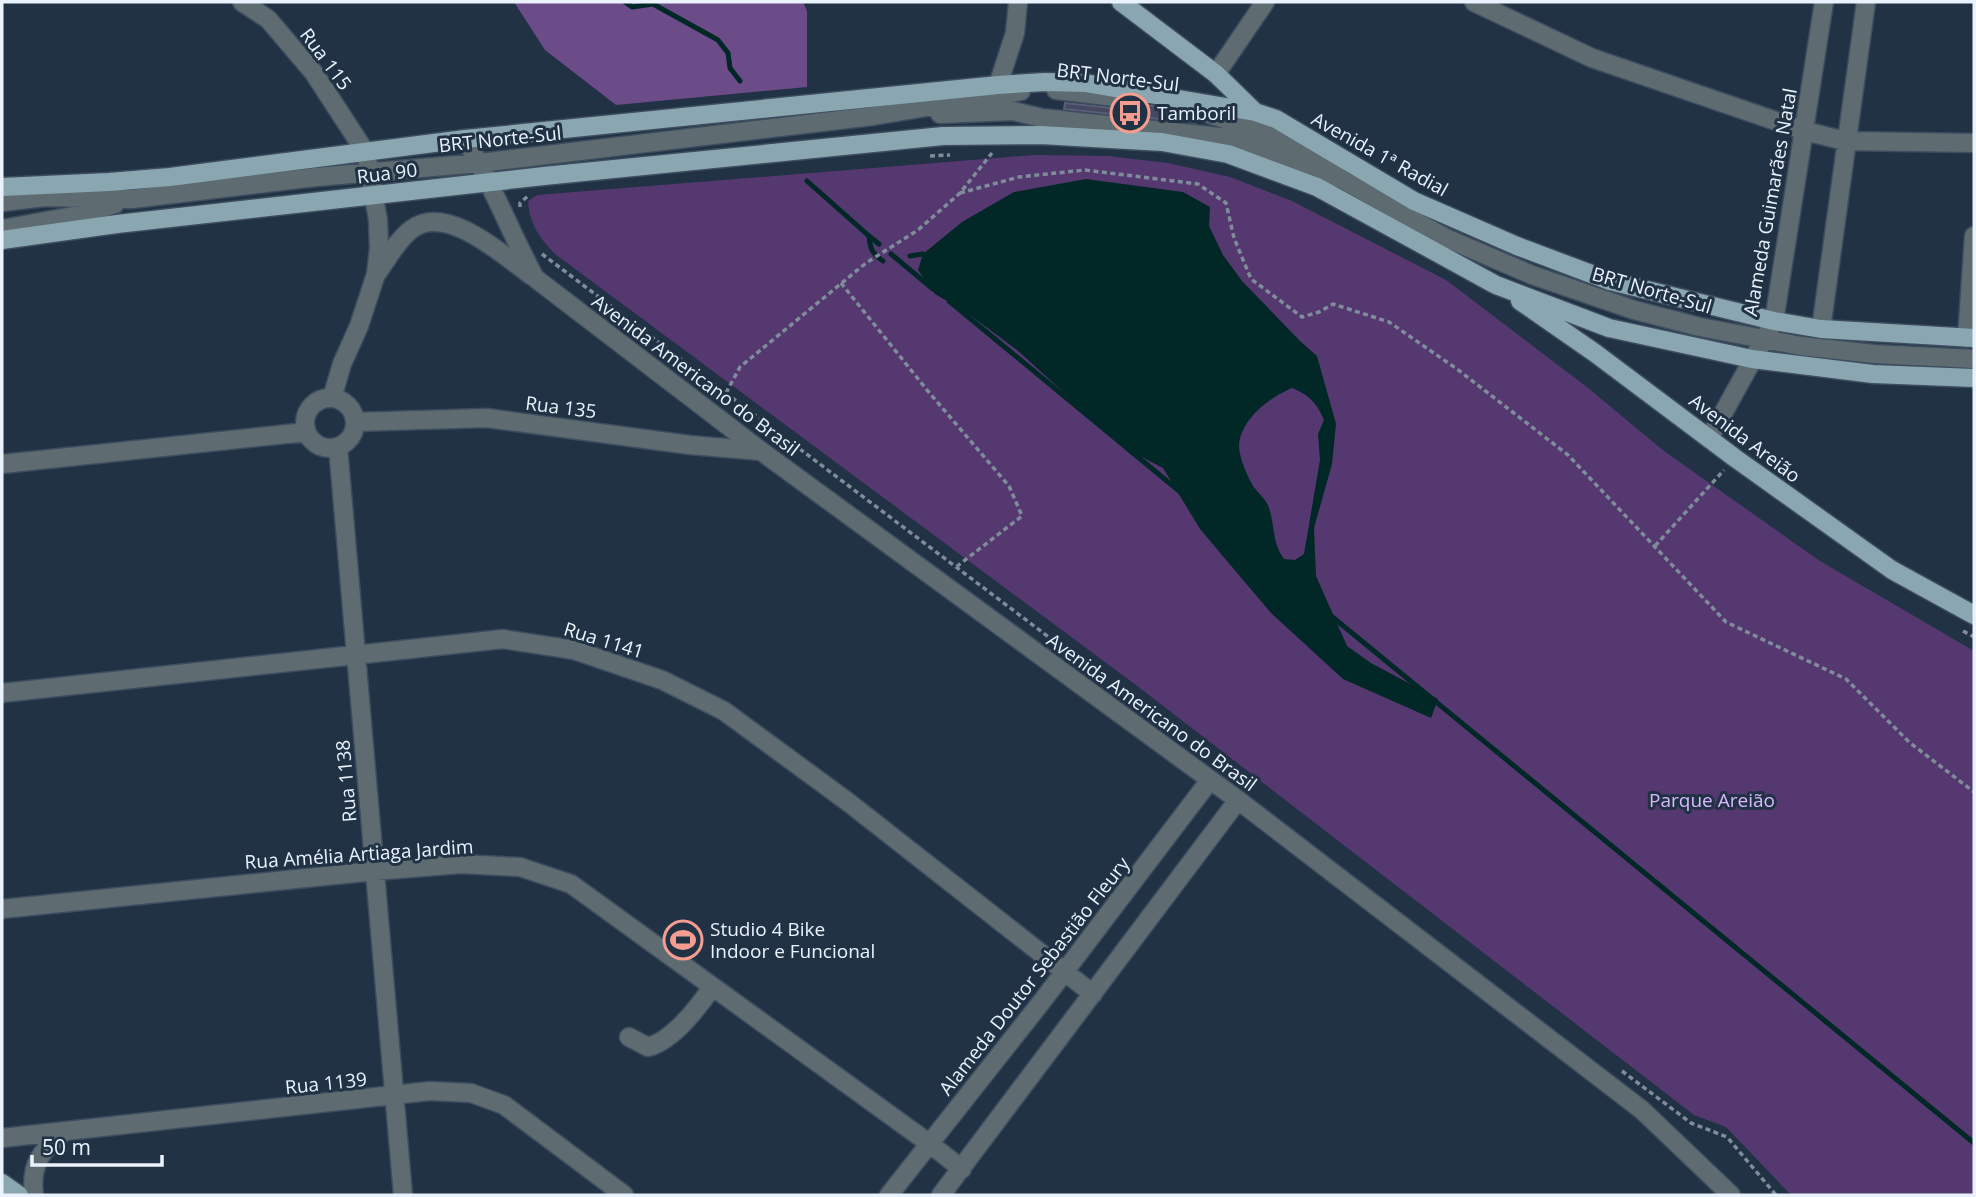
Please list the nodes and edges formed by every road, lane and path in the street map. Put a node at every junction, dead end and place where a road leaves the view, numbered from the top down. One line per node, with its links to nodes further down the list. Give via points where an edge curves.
1 (242, 2): 17 (street, Rua 115, via 268,19 314,73)
2 (1018, 2): 9 (street, via 1015,33)
3 (1121, 2): 8 (main road)
4 (1265, 2): 8 (street)
5 (1474, 2): 13 (street, via 1592,58)
6 (1824, 2): 13 (street, Alameda Guimarães Natal)
7 (1866, 2): 15 (street)
8 (1216, 75): 11 (main road)
9 (998, 85): 10 (main road, Avenida 1ª Radial); 11 (main road, Avenida 1ª Radial, via 1085,83)
10 (753, 109): 14 (main road, Rua 90)
11 (1255, 112): 40 (main road, Avenida 1ª Radial, via 1276,119 1414,201 1517,246 1609,281)
12 (873, 116): 21 (street, BRT Norte-Sul); 23 (street, BRT Norte-Sul, via 1013,111 1230,138); 23 (street, BRT Norte-Sul, via 1002,93 1064,90 1200,109 1307,152)
13 (1805, 131): 15 (street); 40 (street, Alameda Guimarães Natal)
14 (465, 139): 17 (main road, Rua 90); 21 (street, Avenida Americano do Brasil)
15 (1845, 141): 16 (street); 41 (street)
16 (1974, 143)
17 (366, 153): 22 (street); 25 (main road, Rua 90, via 158,178)
18 (979, 153): 27 (path, via 993,152)
19 (952, 155): 20 (path)
20 (926, 157)
21 (480, 163): 22 (street, BRT Norte-Sul); 24 (street, Avenida Americano do Brasil)
22 (370, 173): 28 (street); 29 (street, BRT Norte-Sul)
23 (1341, 179): 43 (street, BRT Norte-Sul, via 1446,238 1532,275 1634,310)
24 (488, 182): 28 (main road, Rua 90); 37 (street, Avenida Americano do Brasil); 39 (main road, Rua 90, via 943,136 1041,135 1162,142 1228,154 1317,187)
25 (2, 187)
26 (537, 190): 31 (path, via 520,203)
27 (960, 192): 38 (path, via 918,230); 56 (path, via 1020,177 1085,170 1199,184 1226,202 1234,238 1251,279 1302,317 1333,304 1390,323 1568,454)
28 (375, 195): 34 (main road, Rua 90); 36 (street)
29 (132, 200): 30 (street, BRT Norte-Sul, via 46,197); 32 (street, BRT Norte-Sul)
30 (2, 202)
31 (520, 210)
32 (2, 229)
33 (1974, 236): 42 (street)
34 (2, 240)
35 (535, 246): 47 (path)
36 (376, 274): 37 (street, Avenida Americano do Brasil, via 412,229 444,222 460,227); 48 (street)
37 (535, 278): 53 (street, Avenida Americano do Brasil)
38 (841, 284): 47 (path, via 740,367); 57 (path, via 1009,486 1022,516)
39 (1496, 285): 44 (main road, via 1609,328); 51 (main road, Avenida Areião)
40 (1774, 321): 41 (main road, Avenida 1ª Radial); 43 (street, Alameda Guimarães Natal)
41 (1821, 329): 42 (main road, Avenida 1ª Radial)
42 (1970, 338)
43 (1763, 339): 44 (street, Alameda Guimarães Natal); 45 (street, BRT Norte-Sul, via 1874,354)
44 (1752, 359): 46 (main road, via 1873,374); 51 (street, Alameda Guimarães Natal)
45 (1974, 359)
46 (1974, 378)
47 (726, 393): 57 (path)
48 (332, 397): 49 (street, via 349,406); 50 (street, via 309,409)
49 (355, 422): 52 (street, via 346,443); 53 (street, Rua 135, via 487,418)
50 (306, 432): 52 (street, via 320,446); 54 (street)
51 (1710, 437): 58 (main road, Avenida Areião, via 1892,570)
52 (338, 447): 61 (street, Rua 1138)
53 (761, 451): 64 (street, Avenida Americano do Brasil)
54 (2, 464)
55 (1726, 467): 56 (path)
56 (1655, 546): 65 (path, via 1727,622 1846,679 1909,742)
57 (957, 567): 62 (path)
58 (1974, 615)
59 (1963, 630): 60 (path)
60 (1974, 637)
61 (355, 653): 63 (street, Rua 1141); 67 (street, Rua 1138); 69 (street, Rua 1141, via 503,639 574,650 662,680 724,712)
62 (1090, 668)
63 (2, 693)
64 (1210, 780): 66 (street, Avenida Americano do Brasil); 69 (street, Alameda Doutor Sebastião Fleury)
65 (1974, 792)
66 (1238, 800): 71 (street); 86 (street, Avenida Americano do Brasil, via 1642,1110)
67 (375, 871): 68 (street, Rua Amélia Artiaga Jardim); 70 (street, Rua Amélia Artiaga Jardim, via 460,864 520,867 571,884); 74 (street, Rua 1138)
68 (2, 909)
69 (1065, 971): 71 (street, Rua 1141); 77 (street, Alameda Doutor Sebastião Fleury)
70 (712, 987): 72 (street, via 662,1044 648,1048); 77 (street, Rua Amélia Artiaga Jardim)
71 (1093, 994): 78 (street)
72 (629, 1037)
73 (1613, 1064): 87 (path, via 1691,1123 1727,1137)
74 (393, 1097): 75 (street, Rua 1139); 83 (street, Rua 1138); 84 (street, Rua 1139, via 430,1091 471,1093 503,1105)
75 (64, 1132): 76 (street, Rua 1139); 82 (street, via 44,1148 36,1165)
76 (2, 1138)
77 (930, 1144): 78 (street, Rua Amélia Artiaga Jardim); 85 (street, Alameda Doutor Sebastião Fleury)
78 (961, 1169): 80 (street)
79 (2, 1183): 81 (main road)
80 (950, 1192)
81 (19, 1195)
82 (34, 1195)
83 (403, 1195)
84 (624, 1195)
85 (889, 1195)
86 (1731, 1195)
87 (1776, 1195)

